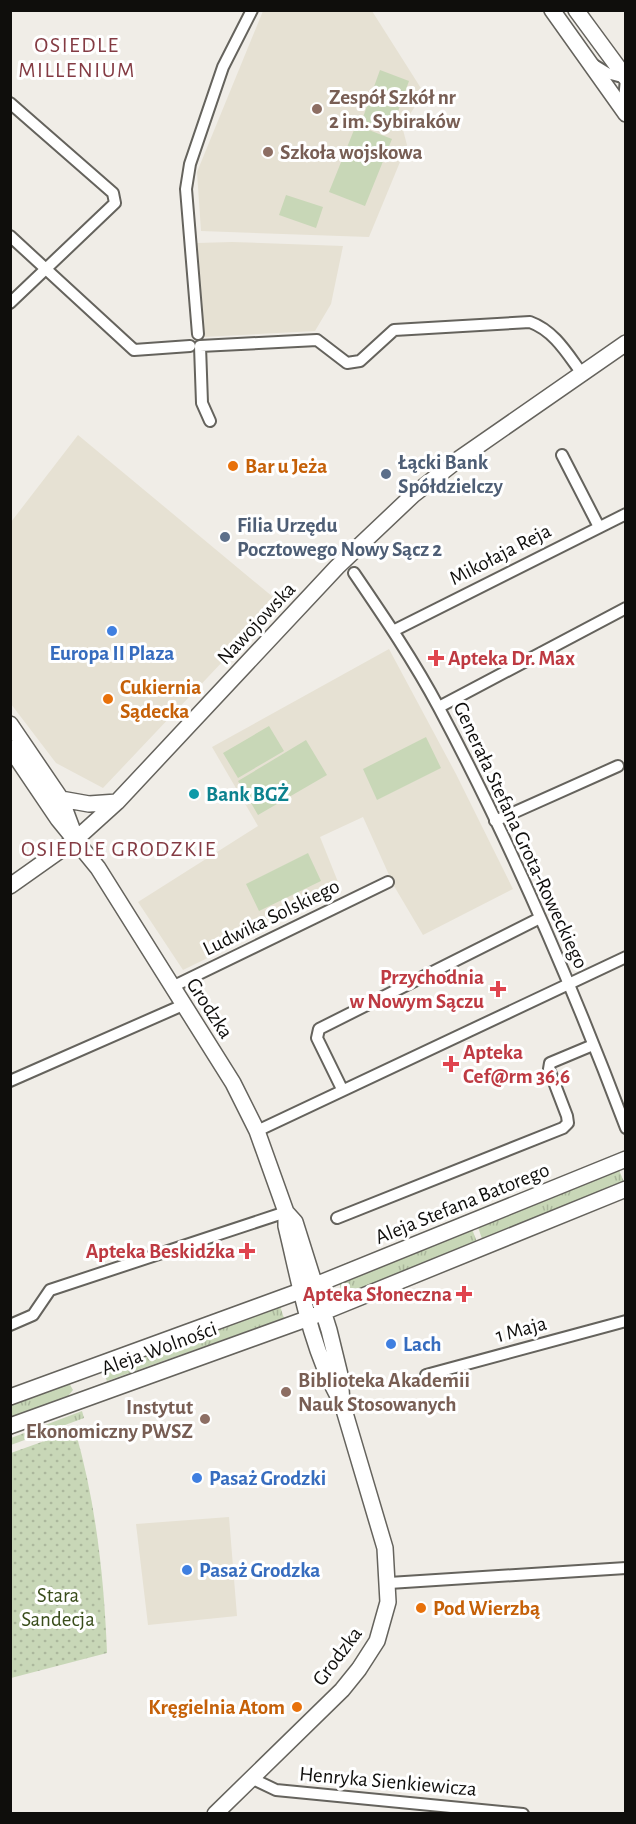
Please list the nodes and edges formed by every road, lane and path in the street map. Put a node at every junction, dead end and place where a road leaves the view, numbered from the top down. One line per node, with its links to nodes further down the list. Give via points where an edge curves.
1 (252, 10): 11 (street, via 223,67 190,164 186,189)
2 (552, 10): 4 (street)
3 (576, 10): 5 (street)
4 (587, 59): 5 (street, via 607,73); 7 (street)
5 (626, 79): 7 (street)
6 (10, 103): 9 (street, via 113,193 115,203 64,254)
7 (624, 112)
8 (10, 236): 9 (street)
9 (44, 268): 10 (street); 13 (street, via 134,350)
10 (10, 303)
11 (198, 334)
12 (626, 343): 14 (street, Nawojowska)
13 (190, 346)
14 (584, 375): 15 (street, via 544,327 530,322 394,330 360,360 347,363 317,340 200,346 202,404); 27 (street, Nawojowska, via 459,459 413,495 337,567)
15 (210, 421)
16 (562, 455): 18 (street)
17 (626, 514): 18 (street, Mikołaja Reja)
18 (599, 527): 21 (street, Mikołaja Reja)
19 (354, 573): 21 (street, Generała Stefana Grota-Roweckiego)
20 (626, 608): 22 (street)
21 (393, 631): 22 (street, Generała Stefana Grota-Roweckiego)
22 (439, 707): 28 (street, Generała Stefana Grota-Roweckiego)
23 (10, 724): 26 (street)
24 (10, 748): 29 (street, Grodzka)
25 (618, 766): 28 (street)
26 (61, 798): 27 (street, via 89,804); 29 (street)
27 (117, 802): 29 (street, Nawojowska)
28 (495, 821): 32 (street, Generała Stefana Grota-Roweckiego)
29 (75, 840): 31 (street, Nawojowska); 35 (street, Grodzka, via 98,868)
30 (388, 882): 35 (street, Ludwika Solskiego)
31 (10, 886)
32 (540, 918): 34 (street, Generała Stefana Grota-Roweckiego); 39 (street, via 320,1029 317,1038)
33 (626, 957): 34 (street)
34 (569, 982): 37 (street, Generała Stefana Grota-Roweckiego); 39 (street)
35 (172, 987): 36 (street, Grodzka)
36 (183, 1005): 38 (street); 41 (street, Grodzka, via 233,1083)
37 (593, 1045): 40 (street, Generała Stefana Grota-Roweckiego); 45 (street, via 550,1063 567,1116 568,1123 563,1128)
38 (10, 1081)
39 (342, 1089): 41 (street)
40 (626, 1128)
41 (257, 1131): 44 (street, Grodzka)
42 (626, 1160): 46 (street, Aleja Stefana Batorego)
43 (626, 1189): 47 (street)
44 (286, 1212): 46 (street, Grodzka, via 295,1222); 49 (street, via 50,1290 33,1315)
45 (336, 1218)
46 (309, 1287): 47 (street, Grodzka); 51 (street, Aleja Wolności)
47 (316, 1315): 52 (street, Aleja Wolności); 54 (street, Grodzka, via 328,1378 342,1403 385,1548)
48 (626, 1321): 50 (street, 1 Maja)
49 (10, 1325)
50 (426, 1375)
51 (10, 1397)
52 (10, 1426)
53 (626, 1568): 54 (street)
54 (389, 1583): 55 (street, Grodzka, via 383,1627 370,1653 342,1690)
55 (253, 1779): 56 (street, Grodzka); 59 (street, Henryka Sienkiewicza, via 276,1790)
56 (234, 1794): 57 (street, Grodzka); 58 (street, Grodzka)
57 (204, 1814)
58 (215, 1814)
59 (523, 1814)

